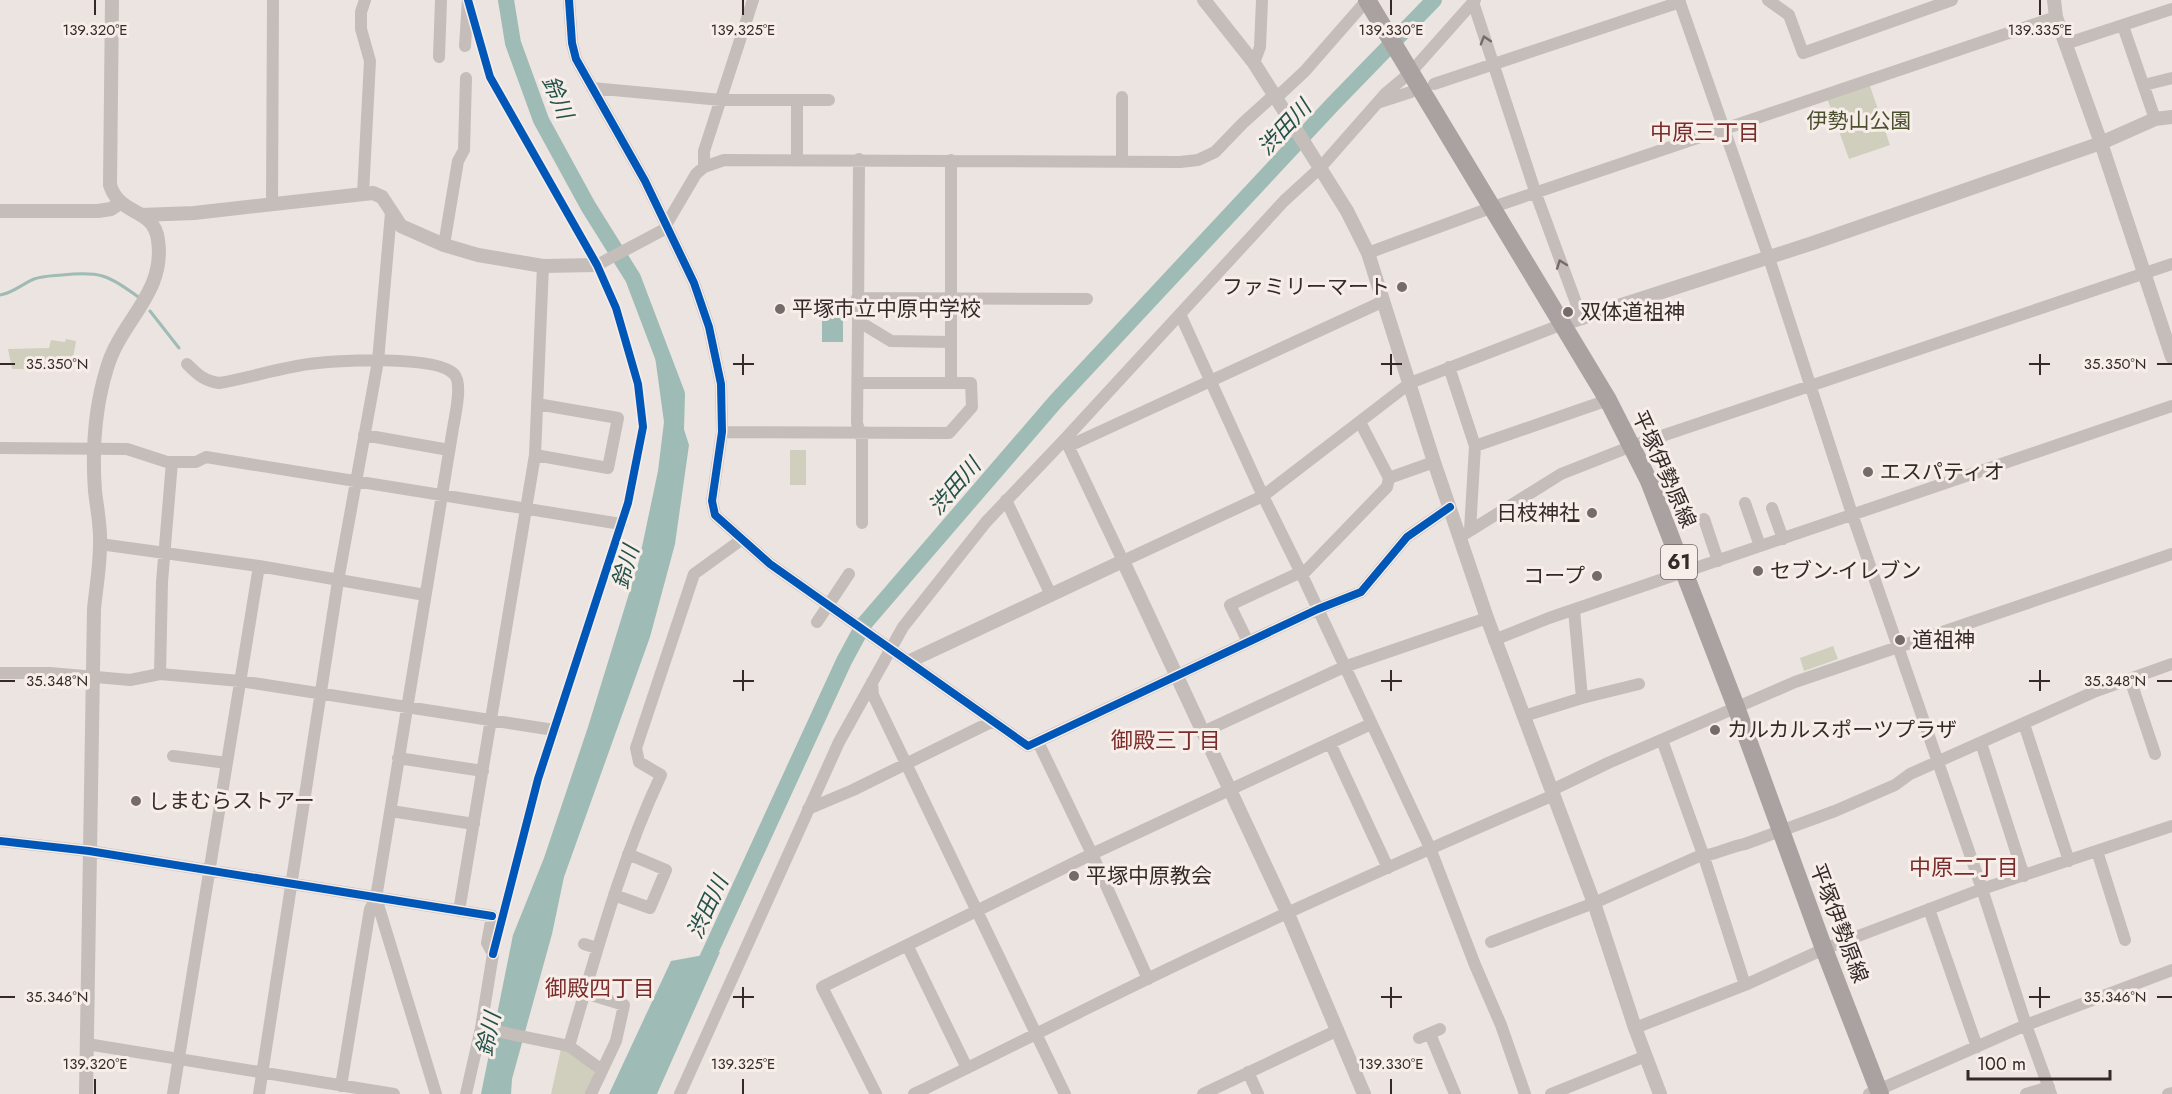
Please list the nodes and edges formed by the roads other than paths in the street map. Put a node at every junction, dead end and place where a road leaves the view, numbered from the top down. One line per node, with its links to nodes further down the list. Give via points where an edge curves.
1 (112, 0): 49 (street, via 110,185)
2 (273, 0): 50 (street)
3 (365, 0): 47 (street, via 361,29 370,61)
4 (441, 0): 21 (street)
5 (468, 0): 20 (street)
6 (568, 0): 29 (street, via 576,59)
7 (753, 0): 33 (street)
8 (1204, 0): 22 (street)
9 (1262, 0): 22 (street, via 1260,47)
10 (1768, 0): 11 (street, via 1789,15 1803,53)
11 (1952, 0)
12 (2054, 0): 17 (street)
13 (1474, 1): 23 (street, one-way to 13); 24 (street)
14 (1679, 1): 23 (street); 39 (street)
15 (1368, 2): 24 (main road, 平塚伊勢原線 / 61); 32 (street)
16 (2172, 9): 18 (street)
17 (2056, 17): 19 (street); 39 (street)
18 (2123, 26): 19 (street); 28 (street)
19 (2065, 45): 40 (street)
20 (465, 46)
21 (439, 57)
22 (1254, 63): 32 (street)
23 (1493, 65): 27 (street); 48 (street)
24 (1410, 70): 36 (street); 51 (main road, 平塚伊勢原線 / 61)
25 (466, 78): 56 (street, via 464,150 458,161)
26 (2172, 78): 28 (street)
27 (1434, 84)
28 (2144, 86): 38 (street)
29 (592, 88): 33 (street); 55 (street, via 645,181)
30 (1411, 92): 36 (street)
31 (1122, 97): 44 (street)
32 (1276, 98): 44 (street, via 1243,123 1215,152 1198,160); 45 (street)
33 (721, 100): 34 (street); 46 (street, via 704,151)
34 (797, 100): 35 (street); 42 (street)
35 (829, 100)
36 (1378, 102): 45 (street)
37 (2172, 117): 38 (street)
38 (2155, 119): 40 (street)
39 (1724, 130): 48 (street); 58 (street)
40 (2101, 143): 58 (street); 62 (street)
41 (859, 159): 42 (street); 43 (street); 63 (street)
42 (797, 160): 46 (street, via 724,160)
43 (951, 160): 44 (street); 64 (street)
44 (1122, 162)
45 (1319, 165): 57 (street); 67 (street)
46 (704, 167): 55 (street)
47 (363, 194): 50 (street); 53 (street, via 382,196)
48 (1536, 194): 51 (street); 68 (street, one-way to 48)
49 (120, 203): 52 (street, via 98,211); 54 (street)
50 (272, 204): 54 (street)
51 (1493, 207): 57 (street); 70 (main road, 平塚伊勢原線 / 61)
52 (0, 211)
53 (391, 213): 56 (street, via 401,226); 73 (street)
54 (141, 215): 92 (street, via 155,227 159,241 158,271 154,285 126,326 109,362)
55 (665, 228): 60 (street); 85 (street, via 694,283 710,327 721,384)
56 (444, 245): 61 (street)
57 (1368, 253): 66 (street)
58 (1769, 258): 68 (street); 80 (street)
59 (2172, 264): 62 (street)
60 (597, 265): 61 (street)
61 (543, 266): 82 (street)
62 (2144, 274): 72 (street); 80 (street)
63 (857, 298): 64 (street); 69 (street)
64 (951, 298): 65 (street); 71 (street)
65 (1087, 299)
66 (1384, 301): 76 (street); 79 (street)
67 (1180, 314): 76 (street); 88 (street)
68 (1582, 319): 70 (street)
69 (858, 321): 71 (street, via 891,341); 77 (street)
70 (1563, 324): 75 (street); 81 (main road, 平塚伊勢原線 / 61)
71 (951, 342): 78 (street)
72 (2172, 357)
73 (378, 361): 74 (street, via 309,364 219,383 208,382); 87 (street); 93 (street, via 436,364 454,374 458,394)
74 (187, 363)
75 (1449, 368): 79 (street); 89 (street)
76 (1211, 380): 88 (street); 100 (street)
77 (858, 383): 78 (street); 86 (street)
78 (951, 383): 86 (street, via 971,383 972,407 949,433)
79 (1410, 383): 84 (street); 96 (street)
80 (1812, 386): 90 (street); 106 (street)
81 (1608, 400): 89 (street); 90 (main road, 平塚伊勢原線 / 61)
82 (537, 404): 94 (street); 94 (street, via 618,418 608,468)
83 (2172, 406): 106 (street)
84 (1360, 422): 97 (street); 100 (street)
85 (722, 432): 86 (street); 112 (street, via 712,501 715,515)
86 (860, 432): 108 (street)
87 (364, 435): 93 (street); 98 (street)
88 (1067, 443): 101 (street); 117 (street)
89 (1475, 446): 110 (street)
90 (1632, 446): 110 (street, via 1561,474); 120 (main road, 平塚伊勢原線 / 61)
91 (0, 448): 92 (street)
92 (94, 449): 95 (street, via 127,449); 113 (street)
93 (449, 450): 99 (street)
94 (535, 455): 105 (street)
95 (172, 462): 98 (street, via 195,462 206,457); 115 (street)
96 (1434, 462): 97 (street); 103 (street)
97 (1389, 478): 122 (street, via 1387,487)
98 (355, 482): 99 (street); 123 (street)
99 (441, 496): 105 (street); 124 (street)
100 (1263, 496): 117 (street); 122 (street)
101 (1006, 500): 125 (street); 134 (street)
102 (1745, 503): 114 (street)
103 (1450, 507): 110 (street); 127 (street, via 1407,537 1361,592)
104 (1772, 508): 111 (street)
105 (527, 510): 109 (street); 151 (street)
106 (1852, 514): 111 (street); 133 (street)
107 (1704, 519): 118 (street)
108 (862, 523)
109 (621, 524)
110 (1465, 534): 129 (street)
111 (1783, 538): 114 (street)
112 (741, 540): 126 (street); 179 (street, via 693,574 636,748 639,762 662,776)
113 (100, 544): 115 (street); 141 (street)
114 (1760, 546): 118 (street)
115 (165, 552): 119 (street); 139 (street)
116 (2172, 554): 133 (street)
117 (1124, 561): 125 (street); 140 (street)
118 (1718, 561): 120 (street)
119 (259, 566): 123 (street); 144 (street)
120 (1683, 572): 128 (street); 148 (main road, 平塚伊勢原線 / 61)
121 (849, 574): 126 (street)
122 (1302, 574): 127 (street); 132 (street, via 1230,604)
123 (338, 581): 124 (street); 146 (street)
124 (425, 595): 149 (street)
125 (1051, 595): 135 (street)
126 (829, 606): 130 (street); 134 (street)
127 (1318, 609): 132 (street); 137 (street)
128 (1574, 610): 131 (street); 147 (street)
129 (1487, 618): 131 (street); 137 (street)
130 (817, 622)
131 (1494, 640): 150 (street)
132 (1248, 642): 140 (street)
133 (1899, 647): 148 (street, via 1795,682); 164 (street)
134 (890, 648): 135 (street); 143 (street)
135 (910, 661): 152 (street)
136 (2172, 664): 142 (street)
137 (1344, 667): 153 (street); 156 (street)
138 (0, 673): 141 (street)
139 (160, 674): 141 (street, via 130,680); 144 (street)
140 (1177, 675): 156 (street); 158 (street)
141 (93, 676): 177 (street)
142 (2130, 679): 154 (street); 161 (street)
143 (872, 680): 166 (street, via 873,695); 170 (street)
144 (240, 681): 146 (street); 165 (street)
145 (1639, 684): 147 (street)
146 (320, 694): 149 (street); 186 (street)
147 (1582, 698): 150 (street)
148 (1736, 707): 157 (street); 174 (main road, 平塚伊勢原線 / 61)
149 (407, 708): 151 (street); 163 (street)
150 (1524, 716): 169 (street)
151 (491, 719): 155 (street); 167 (street)
152 (993, 721): 158 (street, via 1028,746); 166 (street)
153 (1371, 724): 159 (street); 176 (street)
154 (2024, 724): 160 (street); 182 (street)
155 (554, 730)
156 (1203, 732): 168 (street)
157 (1662, 740): 169 (street); 181 (street)
158 (1038, 742): 180 (street)
159 (1330, 743): 168 (street); 183 (street)
160 (1981, 743): 164 (street); 185 (street)
161 (2155, 754)
162 (174, 756): 165 (street)
163 (398, 758): 167 (street); 171 (street)
164 (1938, 762): 174 (street, via 1895,785); 187 (street)
165 (227, 763): 184 (street)
166 (906, 765): 170 (street); 192 (street)
167 (483, 771): 172 (street)
168 (1230, 790): 180 (street); 194 (street)
169 (1553, 793): 176 (street); 190 (street)
170 (808, 809): 230 (street)
171 (390, 811): 172 (street); 189 (street)
172 (474, 824): 193 (street)
173 (2172, 826): 178 (street)
174 (1780, 832): 181 (street); 200 (main road, 平塚伊勢原線 / 61)
175 (0, 841): 177 (street)
176 (1430, 848): 183 (street); 238 (street)
177 (89, 851): 184 (street); 211 (street)
178 (2097, 851): 182 (street); 195 (street)
179 (628, 854): 188 (street); 188 (street, via 666,870 650,908)
180 (1092, 854): 192 (street); 202 (street)
181 (1704, 857): 190 (street); 203 (street)
182 (2069, 861): 185 (street)
183 (1388, 868): 194 (street)
184 (209, 871): 186 (street); 215 (street)
185 (2024, 876): 187 (street)
186 (291, 884): 189 (street); 219 (street)
187 (1982, 889): 191 (street); 205 (street)
188 (614, 895): 199 (street)
189 (376, 898): 193 (street); 220 (street, via 369,909); 227 (street)
190 (1594, 903): 196 (street); 207 (street)
191 (1929, 909): 200 (street); 213 (street)
192 (977, 910): 198 (street); 210 (street)
193 (459, 911): 206 (street, via 492,916 487,943 493,954)
194 (1288, 914): 202 (street); 208 (street)
195 (2125, 940)
196 (1491, 942)
197 (584, 944): 199 (street)
198 (907, 945): 216 (street); 231 (street, via 822,987)
199 (597, 948): 204 (street)
200 (1824, 949): 203 (street); 222 (main road, 平塚伊勢原線 / 61)
201 (2172, 970): 205 (street)
202 (1148, 979): 210 (street)
203 (1745, 985): 207 (street)
204 (585, 993): 212 (street); 217 (street, via 624,1005 616,1041)
205 (2026, 1025): 213 (street); 221 (street)
206 (481, 1028): 212 (street); 228 (street)
207 (1635, 1028): 214 (street)
208 (1338, 1030): 218 (street); 236 (street)
209 (1430, 1034): 237 (street)
210 (1037, 1035): 216 (street); 233 (street)
211 (87, 1044): 215 (street); 223 (street)
212 (569, 1046): 217 (street)
213 (1977, 1047): 222 (street)
214 (1646, 1056): 239 (street); 240 (street)
215 (179, 1059): 219 (street); 224 (street)
216 (967, 1068): 232 (street)
217 (602, 1070): 229 (street)
218 (1248, 1072): 234 (street); 235 (street)
219 (262, 1073): 220 (street); 225 (street)
220 (341, 1086): 226 (street)
221 (2050, 1090): 241 (street)
222 (1876, 1093)
223 (86, 1094)
224 (173, 1094)
225 (259, 1094)
226 (394, 1094)
227 (436, 1094)
228 (466, 1094)
229 (591, 1094)
230 (680, 1094)
231 (876, 1094)
232 (914, 1094)
233 (1065, 1094)
234 (1203, 1094)
235 (1258, 1094)
236 (1364, 1094)
237 (1455, 1094)
238 (1525, 1094)
239 (1551, 1094)
240 (1660, 1094)
241 (2026, 1094)

